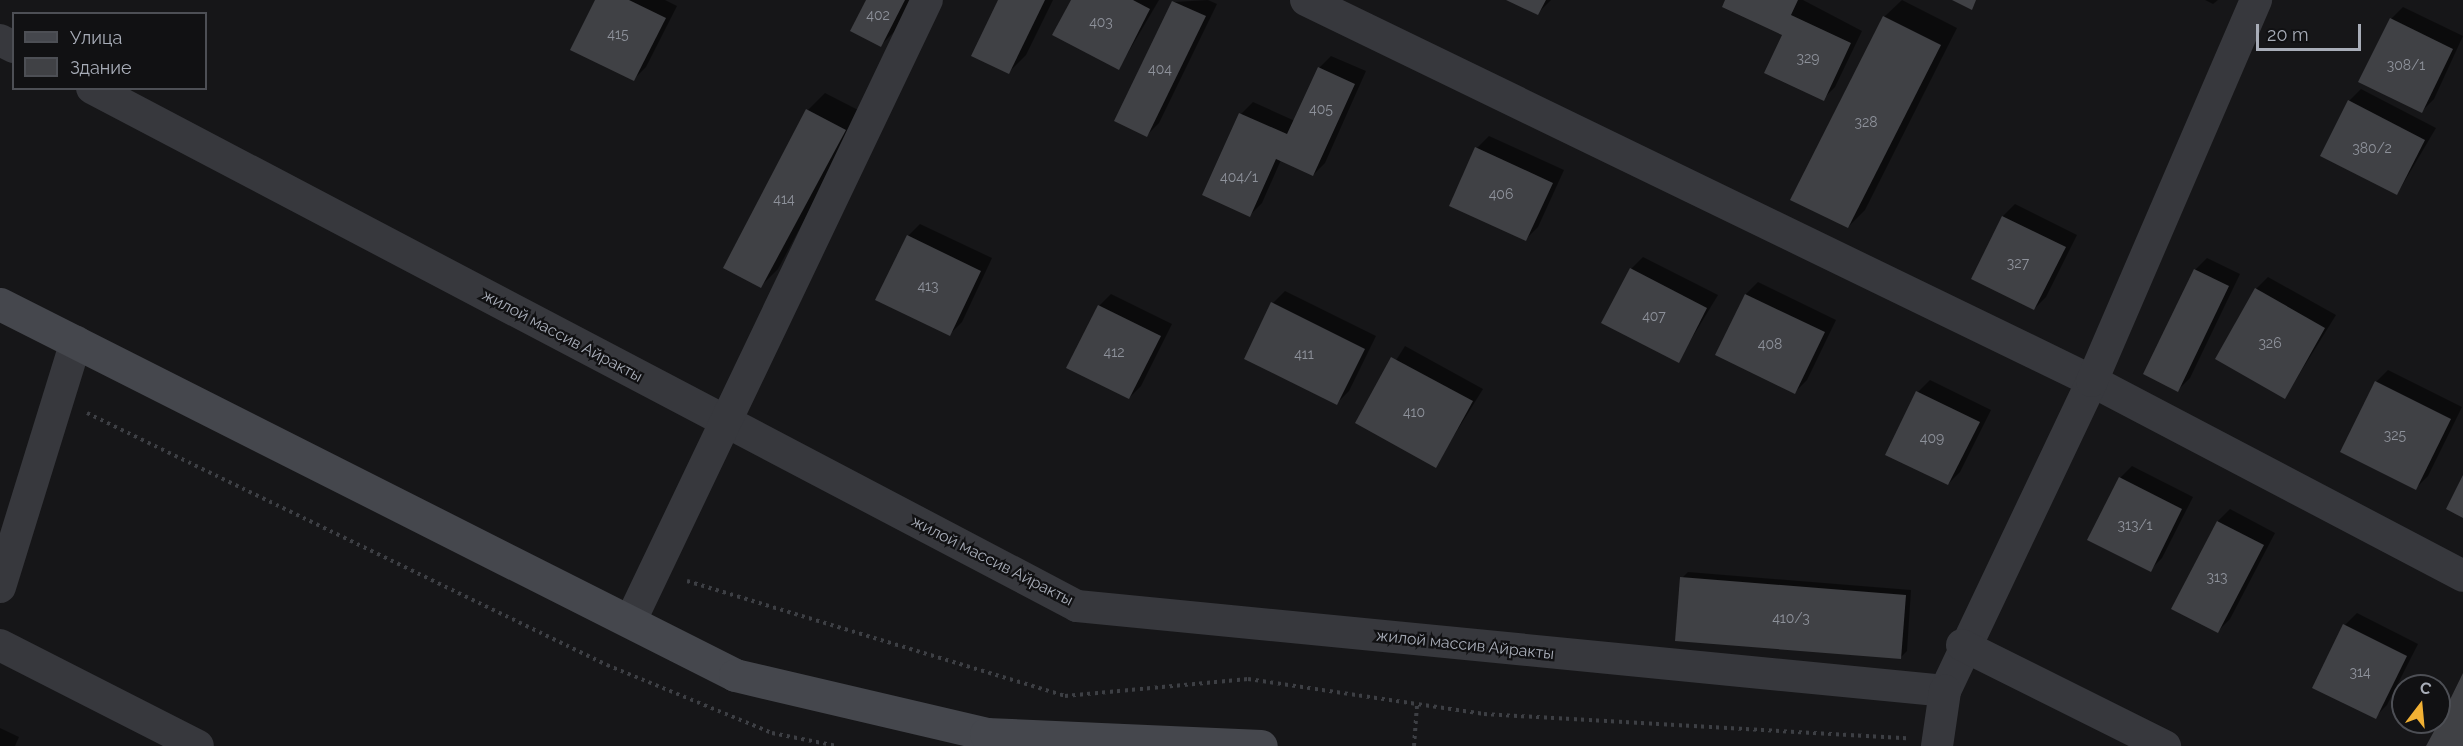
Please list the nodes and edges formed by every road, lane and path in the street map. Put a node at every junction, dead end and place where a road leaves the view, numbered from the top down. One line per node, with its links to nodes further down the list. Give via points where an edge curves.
1 (927, 0): 9 (street)
2 (1306, 0): 7 (street)
3 (2256, 0): 7 (street)
4 (96, 90): 9 (street, жилой массив Айракты)
5 (0, 304): 6 (main road)
6 (76, 342): 8 (street); 13 (main road)
7 (2092, 381): 11 (street); 15 (street)
8 (60, 400): 12 (street); 20 (path, via 608,665 772,733)
9 (726, 423): 10 (street); 16 (street, жилой массив Айракты, via 1077,606)
10 (654, 571): 13 (street); 17 (path, via 1065,696 1248,679)
11 (2463, 576)
12 (0, 587)
13 (630, 621): 21 (main road, via 735,675 986,734)
14 (2, 640): 19 (street)
15 (1962, 645): 16 (street); 23 (street)
16 (1945, 691): 18 (street)
17 (1417, 705): 18 (path, via 1484,714); 22 (path)
18 (1937, 743)
19 (198, 746)
20 (837, 746)
21 (1261, 746)
22 (1414, 746)
23 (2165, 746)

